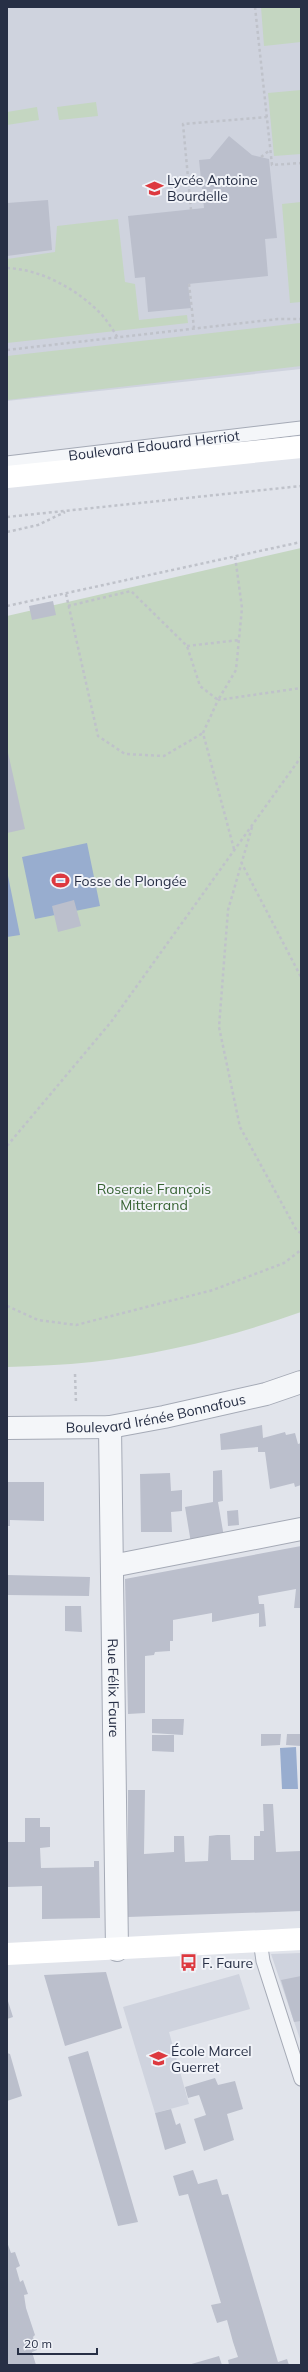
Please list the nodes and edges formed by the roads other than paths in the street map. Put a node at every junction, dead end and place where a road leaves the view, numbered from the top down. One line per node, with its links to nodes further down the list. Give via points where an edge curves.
1 (301, 428): 3 (lane, Boulevard Edouard Herriot)
2 (301, 447): 4 (street, Boulevard Edouard Herriot)
3 (7, 463)
4 (7, 478)
5 (301, 1382): 6 (street, Boulevard Irénée Bonnafous, via 266,1394 164,1418)
6 (110, 1427): 7 (street, Boulevard Irénée Bonnafous); 9 (street, Rue Félix Faure)
7 (7, 1428)
8 (301, 1529): 9 (street)
9 (112, 1566): 12 (street, Rue Félix Faure)
10 (301, 1939): 11 (street)
11 (260, 1940): 12 (street); 14 (lane, via 263,1961)
12 (117, 1950): 13 (street)
13 (7, 1954)
14 (301, 2079)

